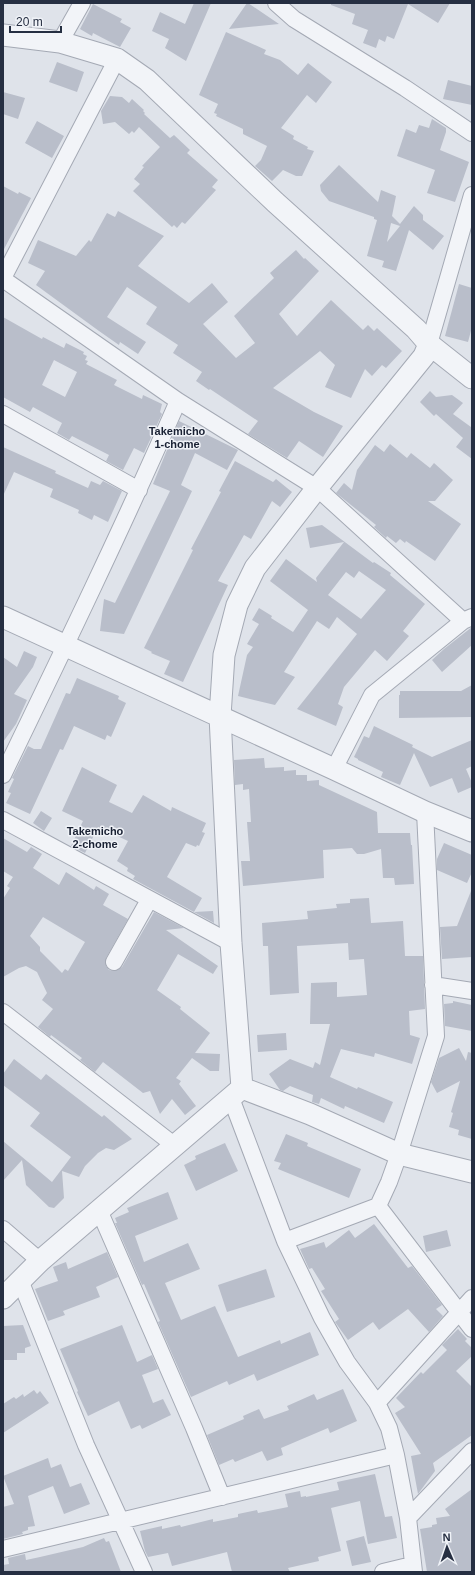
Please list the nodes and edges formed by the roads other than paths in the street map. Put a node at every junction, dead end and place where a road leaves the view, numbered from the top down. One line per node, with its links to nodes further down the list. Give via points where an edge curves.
1 (82, 3): 4 (street)
2 (276, 3): 6 (street, via 294,19)
3 (3, 35): 4 (street)
4 (60, 42): 5 (street)
5 (117, 59): 8 (street); 9 (street, via 147,80 275,202 416,329)
6 (472, 133)
7 (472, 195): 9 (street)
8 (3, 279): 11 (street)
9 (429, 344): 10 (street); 13 (street, via 424,356)
10 (472, 378)
11 (178, 400): 13 (street); 14 (street)
12 (3, 414): 14 (street)
13 (317, 488): 16 (street); 18 (street, via 255,568 237,605 224,655)
14 (139, 490): 17 (street)
15 (3, 617): 17 (street)
16 (467, 619): 19 (street, via 372,695)
17 (66, 646): 18 (street); 20 (street)
18 (220, 716): 19 (street); 25 (street)
19 (334, 769): 21 (street)
20 (3, 775)
21 (425, 812): 23 (street); 27 (street)
22 (3, 820): 24 (street)
23 (472, 831)
24 (149, 900): 25 (street); 26 (street)
25 (231, 943): 30 (street)
26 (114, 962)
27 (433, 985): 28 (street); 32 (street, via 436,1036)
28 (472, 991)
29 (3, 1012): 31 (street)
30 (237, 1093): 31 (street); 32 (street, via 310,1114); 37 (street)
31 (174, 1145): 35 (street)
32 (399, 1154): 33 (street); 34 (street)
33 (472, 1172)
34 (378, 1206): 37 (street); 42 (street)
35 (99, 1210): 38 (street); 47 (street)
36 (3, 1229): 38 (street)
37 (285, 1241): 44 (street, via 322,1318 347,1362)
38 (40, 1261): 39 (street)
39 (20, 1280): 40 (street); 49 (street, via 86,1445)
40 (3, 1298)
41 (472, 1298): 42 (street)
42 (459, 1312): 43 (street); 44 (street)
43 (472, 1329)
44 (377, 1403): 46 (street, via 389,1428)
45 (472, 1451): 48 (street)
46 (396, 1455): 47 (street); 48 (street)
47 (222, 1497): 49 (street)
48 (408, 1518): 51 (street)
49 (120, 1521): 50 (street); 52 (street)
50 (3, 1549)
51 (413, 1569): 53 (street)
52 (144, 1572)
53 (383, 1572)

